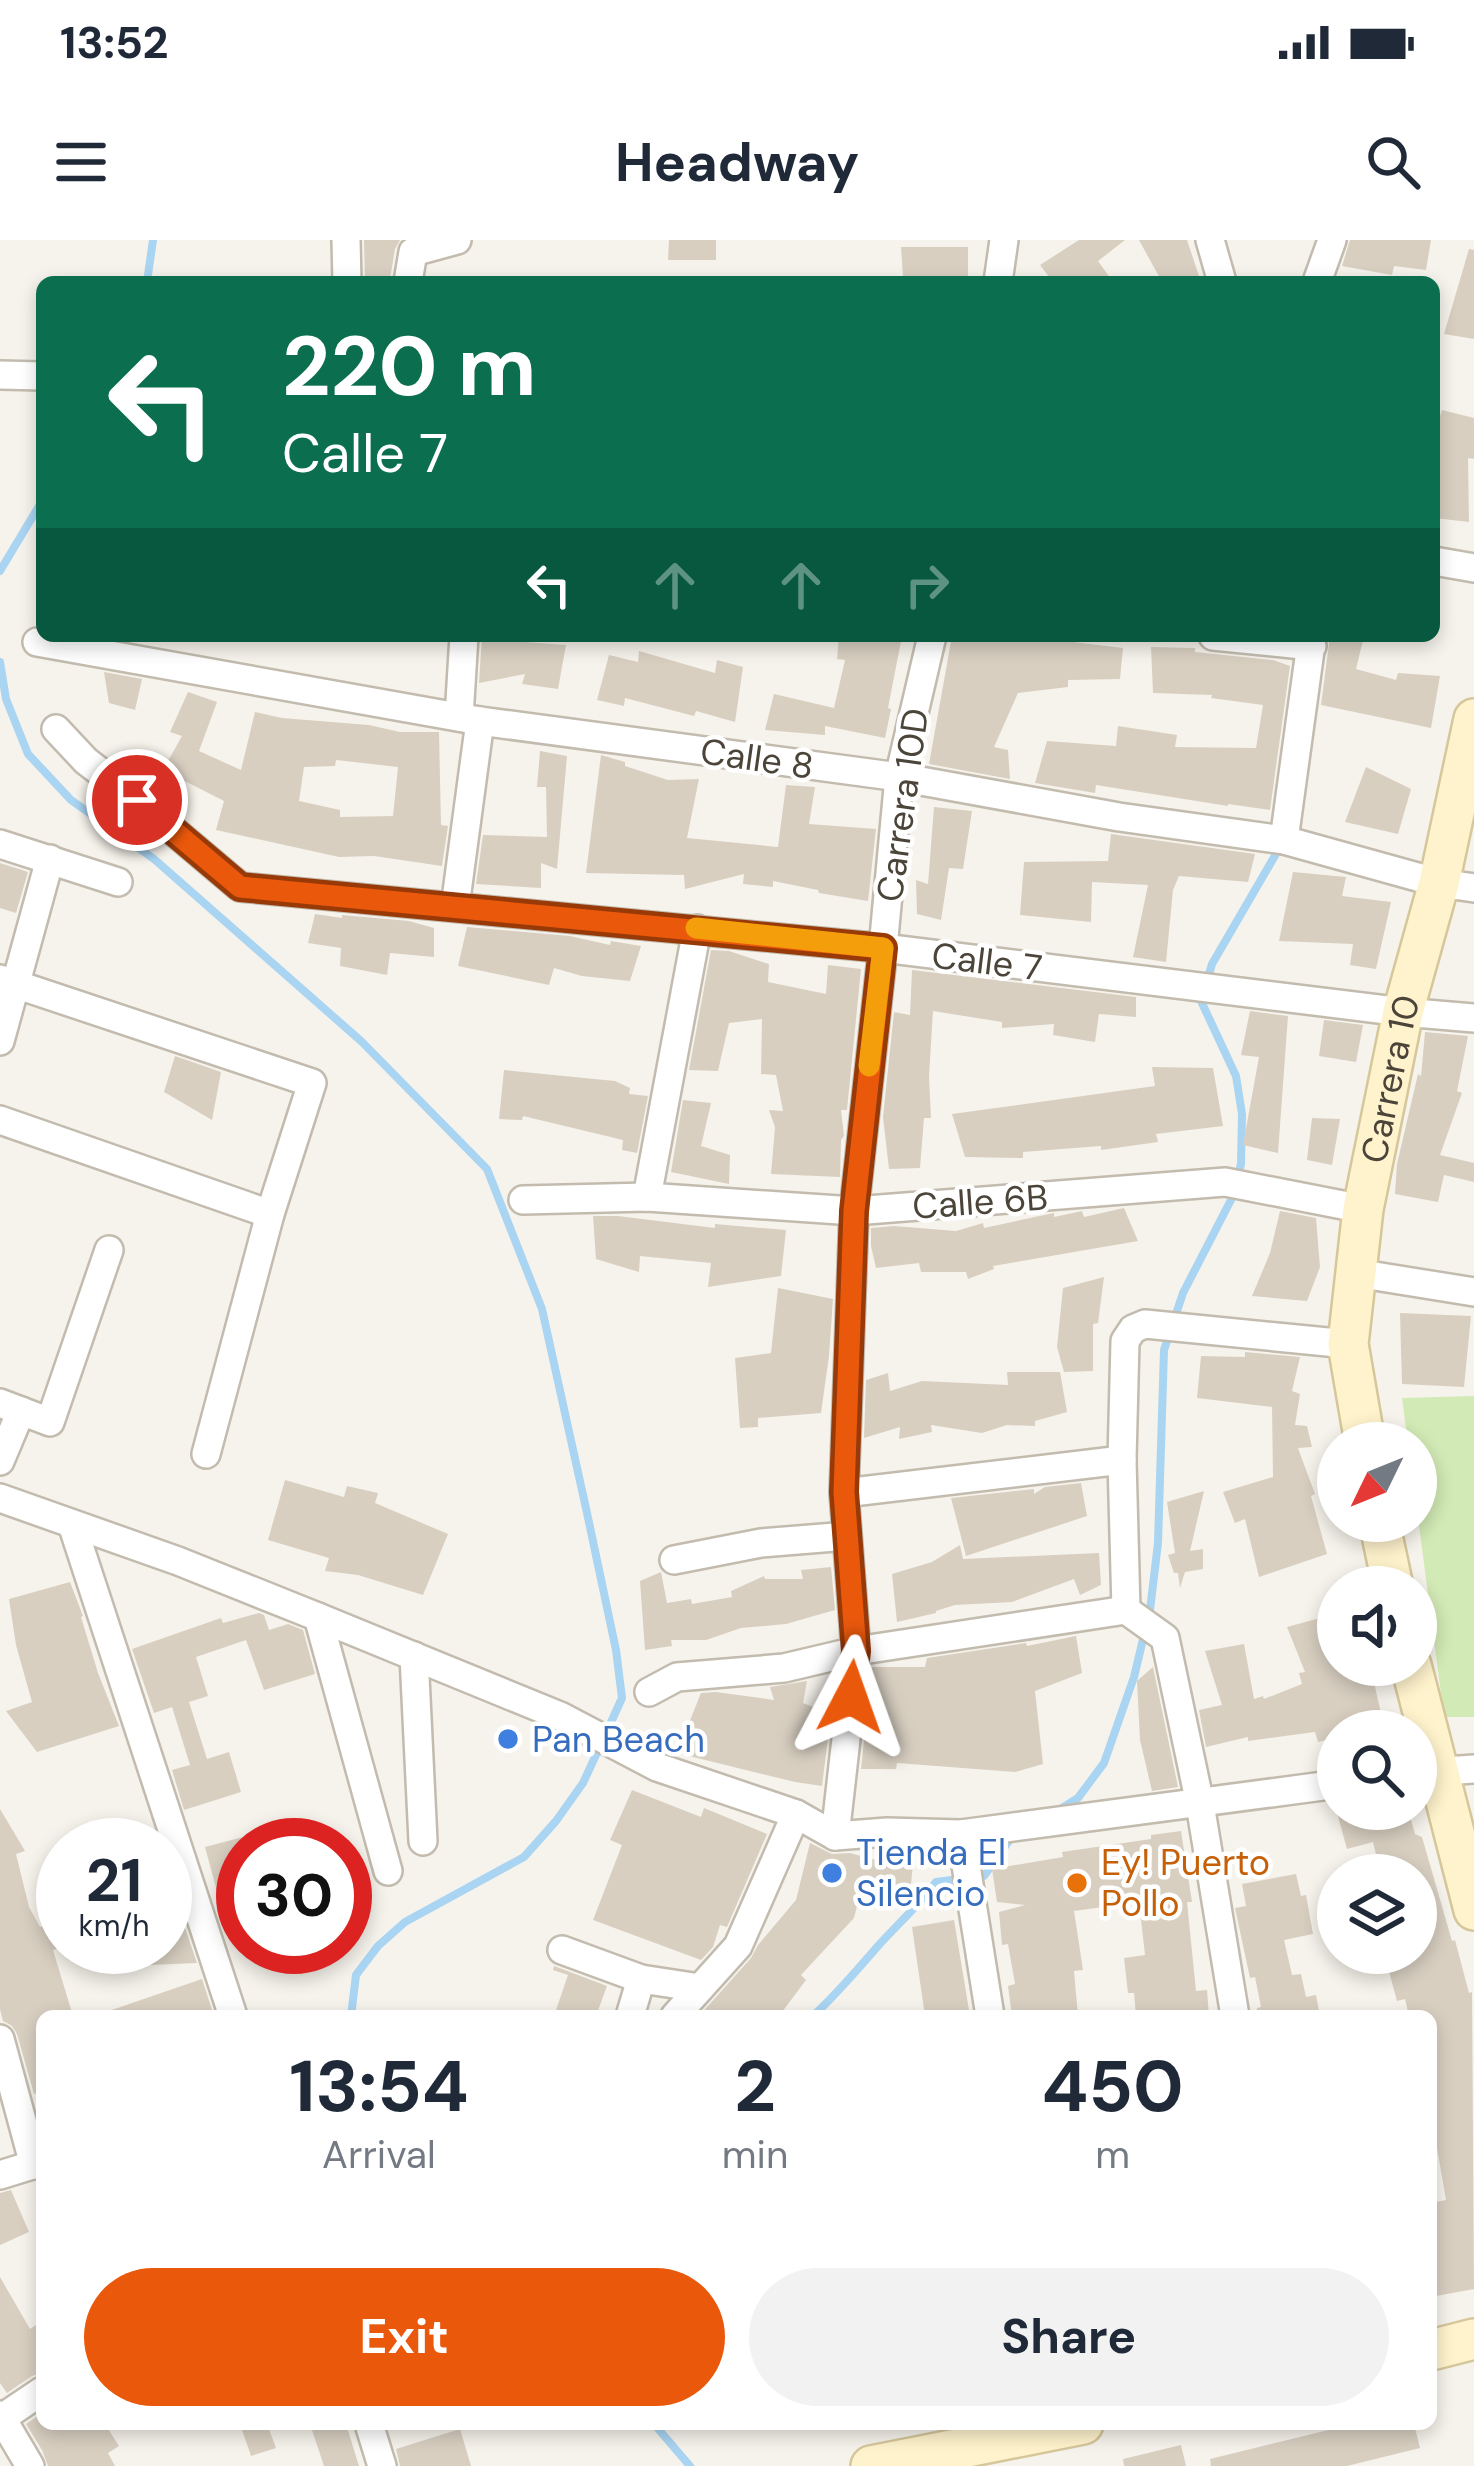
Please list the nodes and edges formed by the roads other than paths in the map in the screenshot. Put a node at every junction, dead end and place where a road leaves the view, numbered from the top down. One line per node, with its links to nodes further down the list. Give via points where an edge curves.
1 (346, 240): 6 (street)
2 (457, 240): 7 (street, via 413,252)
3 (1004, 240): 8 (street)
4 (1210, 240): 9 (street)
5 (1332, 240): 10 (street)
6 (347, 276)
7 (409, 276)
8 (1001, 276)
9 (1220, 276)
10 (1319, 276)
11 (0, 375): 12 (street)
12 (36, 376)
13 (1440, 562): 14 (street)
14 (1474, 568)
15 (43, 642): 19 (street, Calle 8)
16 (464, 642): 19 (street)
17 (931, 642): 22 (street, Carrera 10D)
18 (1312, 642): 24 (street)
19 (469, 719): 22 (street, Calle 8); 29 (street)
20 (1474, 719): 23 (street, Carrera 10)
21 (56, 729): 29 (street, Calle 7, via 240,887)
22 (899, 777): 24 (street, Calle 8); 31 (street, Carrera 10D)
23 (1467, 793): 28 (street, Carrera 10)
24 (1284, 840): 28 (street, Calle 8)
25 (0, 844): 26 (street)
26 (50, 859): 27 (street); 32 (street)
27 (118, 882)
28 (1456, 885): 33 (street, Carrera 10)
29 (455, 907): 30 (street, Calle 7)
30 (697, 928): 31 (street, Calle 7); 37 (street)
31 (883, 948): 33 (street, Calle 7); 40 (street, Carrera 10D)
32 (8, 982): 35 (street); 41 (street, via 312,1083)
33 (1402, 1012): 34 (street, Calle 7); 39 (street, Carrera 10)
34 (1474, 1018)
35 (0, 1041)
36 (0, 1120): 41 (street)
37 (647, 1197): 38 (street, Calle 6B); 40 (street, Calle 6B)
38 (523, 1200)
39 (1363, 1209): 40 (street, Calle 6B, via 1236,1184); 43 (street, Carrera 10)
40 (854, 1211): 51 (street, Carrera 10D)
41 (270, 1214): 48 (street)
42 (110, 1250): 46 (street, via 50,1422)
43 (1355, 1273): 44 (street); 45 (street, Carrera 10)
44 (1474, 1292)
45 (1348, 1344): 47 (street, Carrera 10); 49 (street, via 1133,1329 1125,1341)
46 (10, 1407): 50 (street)
47 (1361, 1422)
48 (206, 1454)
49 (1122, 1460): 51 (street); 56 (street)
50 (0, 1461)
51 (844, 1492): 54 (street, Carrera 10D)
52 (0, 1498): 53 (street)
53 (72, 1523): 57 (street); 74 (street)
54 (847, 1536): 55 (street); 58 (street, Carrera 10D)
55 (674, 1560)
56 (1131, 1612): 58 (street); 64 (street, via 1165,1638)
57 (318, 1617): 59 (street); 69 (street)
58 (856, 1651): 61 (street, via 784,1668 676,1676); 67 (street, Carrera 10D)
59 (414, 1656): 65 (street, via 560,1716 657,1767); 68 (street)
60 (1418, 1686): 62 (street)
61 (649, 1692)
62 (1442, 1771): 70 (street)
63 (1317, 1787): 64 (street)
64 (1200, 1804): 66 (street); 78 (street)
65 (796, 1814): 67 (street); 73 (street, via 738,1946)
66 (961, 1834): 67 (street); 77 (street)
67 (836, 1836)
68 (423, 1841)
69 (388, 1870)
70 (1474, 1910)
71 (562, 1950): 72 (street)
72 (641, 1979): 73 (street); 75 (street)
73 (700, 1988): 76 (street)
74 (231, 2010)
75 (633, 2010)
76 (680, 2010)
77 (989, 2010)
78 (1234, 2010)
79 (0, 2038): 80 (street)
80 (36, 2156)
81 (36, 2164): 82 (street)
82 (0, 2175)
83 (1474, 2339): 84 (street)
84 (1437, 2348)
85 (36, 2395): 86 (street)
86 (1, 2416): 89 (street)
87 (371, 2430): 90 (street)
88 (1041, 2430): 91 (street)
89 (30, 2466)
90 (382, 2466)
91 (871, 2466)

